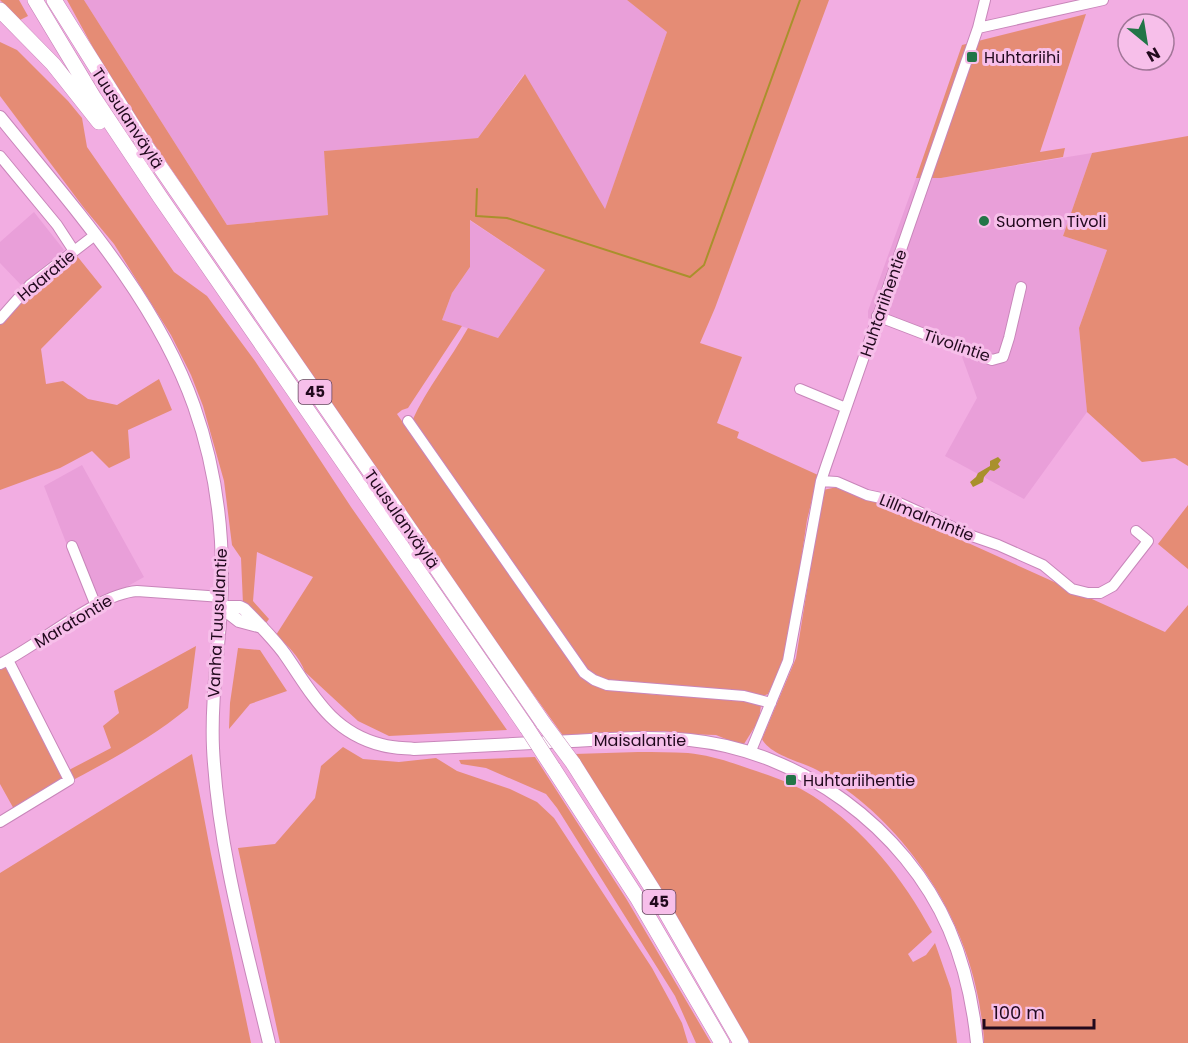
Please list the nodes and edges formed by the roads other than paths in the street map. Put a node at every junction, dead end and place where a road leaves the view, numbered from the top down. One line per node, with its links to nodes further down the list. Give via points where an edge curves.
1 (35, 0): 11 (highway, Tuusulanväylä / 45)
2 (54, 0): 8 (highway, Tuusulanväylä / 45)
3 (62, 0): 8 (highway)
4 (985, 0): 7 (street, Huhtariihentie)
5 (1103, 0): 7 (street)
6 (0, 10): 11 (highway, via 53,64)
7 (978, 28): 15 (street, Huhtariihentie)
8 (89, 58): 31 (highway, Tuusulanväylä / 45, bridge, via 145,145 573,763 653,890)
9 (0, 117): 12 (main road, Vanha Tuusulantie)
10 (0, 156): 13 (street)
11 (160, 197): 30 (highway, Tuusulanväylä / 45, bridge, via 527,728 638,899)
12 (95, 235): 13 (street, Haaratie); 23 (main road, Vanha Tuusulantie, via 161,335 194,407 210,464 220,524)
13 (74, 251): 16 (street, Haaratie, via 30,285)
14 (1021, 288): 15 (street, Tivolintie, via 1003,357 992,360)
15 (877, 316): 18 (street, Huhtariihentie)
16 (0, 319)
17 (800, 389): 18 (street)
18 (846, 408): 20 (street, Huhtariihentie)
19 (408, 421): 26 (street, via 584,673 607,685 744,696)
20 (821, 481): 21 (street, Lillmalmintie, via 837,482 867,495 895,501 1042,564 1072,589 1088,593 1113,586 1148,541); 26 (street, Huhtariihentie, via 792,645)
21 (1136, 531)
22 (72, 546): 24 (street)
23 (221, 602): 24 (street, Maratontie, via 137,591 124,592); 27 (main road, Maisalantie, via 244,609 263,628 310,694 338,724 382,746 414,749 665,738 712,743); 29 (main road, Vanha Tuusulantie, via 213,722 216,791 231,881)
24 (96, 606): 25 (street, Maratontie)
25 (4, 662): 28 (street, via 69,780)
26 (771, 703): 27 (street, Huhtariihentie)
27 (750, 753): 32 (main road, Maisalantie, via 830,790 902,854 928,890 954,942 969,991)
28 (0, 822)
29 (269, 1043)
30 (722, 1043)
31 (741, 1043)
32 (977, 1043)

